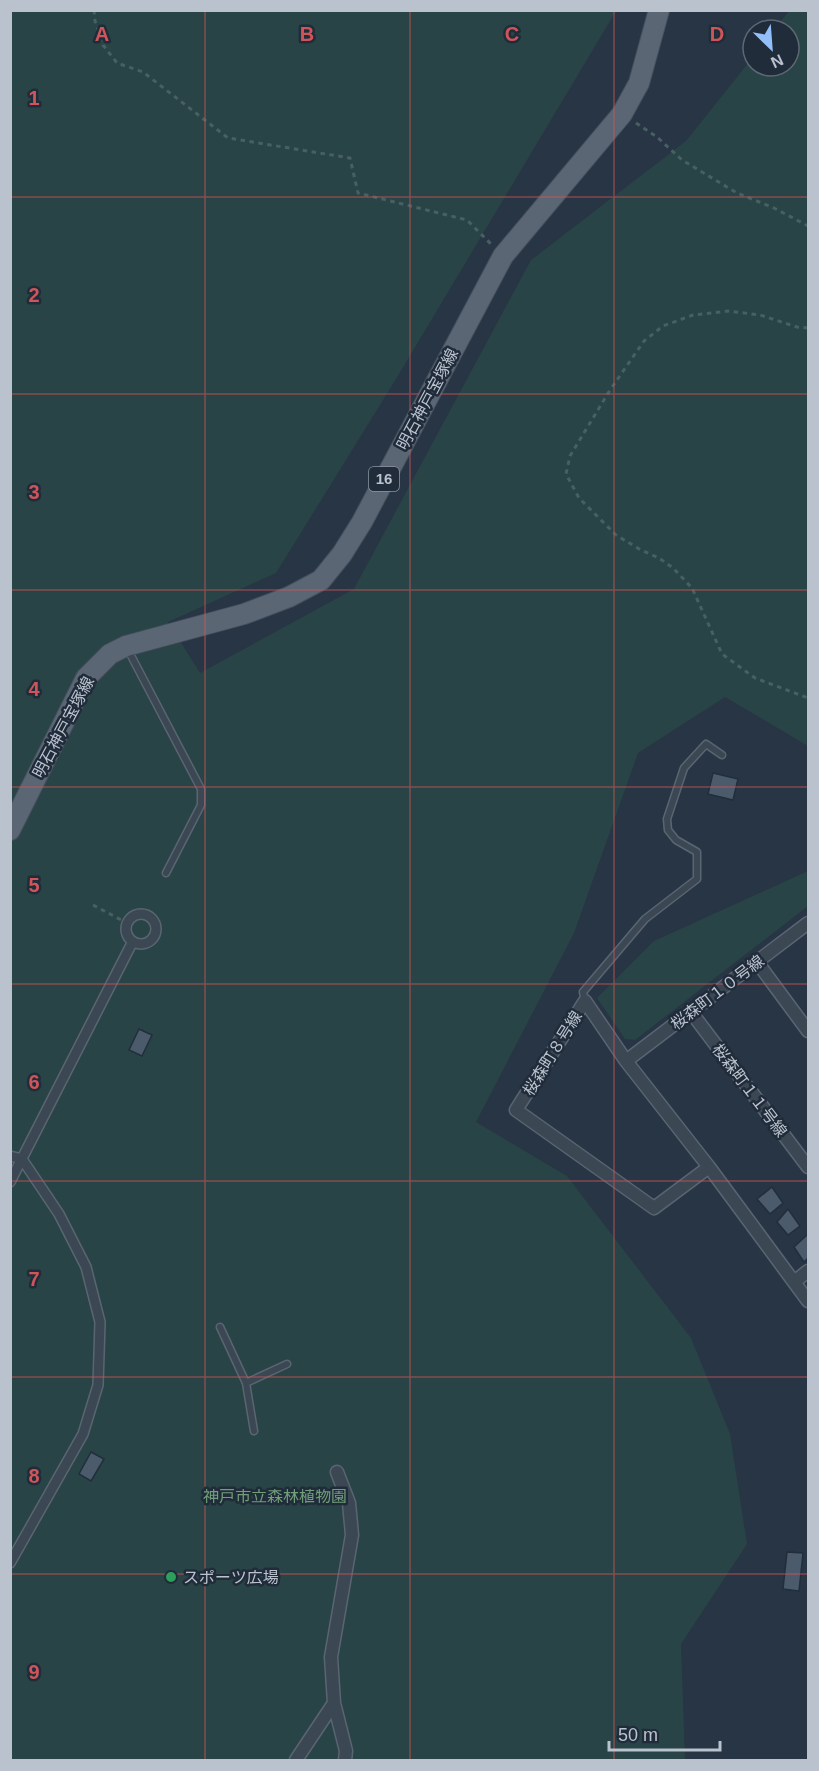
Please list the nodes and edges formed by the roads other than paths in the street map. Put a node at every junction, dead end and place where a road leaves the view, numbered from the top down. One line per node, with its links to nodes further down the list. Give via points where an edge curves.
1 (659, 10): 2 (main road, 明石神戸宝塚線 / 16, via 639,84 621,114 503,256 362,522 321,580 244,614)
2 (126, 646): 4 (main road, 明石神戸宝塚線 / 16, via 110,654 86,678); 5 (lane, via 201,789 201,805)
3 (722, 755): 9 (lane, via 706,744 684,768 667,819 668,830 676,840 697,852 697,879 645,919 583,992)
4 (10, 830)
5 (166, 873)
6 (808, 923): 8 (street, 桜森町１０号線)
7 (132, 943): 7 (street, via 126,934 126,923 133,916 151,917 156,934 150,942); 14 (street)
8 (757, 962): 10 (street, 桜森町１０号線); 11 (street)
9 (585, 1001): 12 (street, 桜森町８号線); 15 (street, 桜森町８号線, via 516,1110 654,1208)
10 (691, 1012): 12 (street, 桜森町１０号線); 16 (street, 桜森町１１号線)
11 (808, 1031)
12 (626, 1061): 15 (street, 桜森町８号線)
13 (10, 1156): 14 (street)
14 (22, 1159): 17 (street); 26 (street, via 59,1214 86,1267 99,1322 98,1385 83,1434)
15 (710, 1167): 19 (street, 桜森町８号線)
16 (808, 1167)
17 (10, 1182)
18 (808, 1271): 19 (street)
19 (794, 1282): 20 (street, 桜森町８号線)
20 (808, 1301)
21 (220, 1327): 23 (lane)
22 (287, 1364): 23 (lane)
23 (246, 1383): 24 (lane)
24 (254, 1431)
25 (337, 1472): 27 (street, via 349,1503 352,1536 331,1657)
26 (10, 1563)
27 (334, 1703): 28 (street); 29 (street)
28 (296, 1761)
29 (345, 1761)

